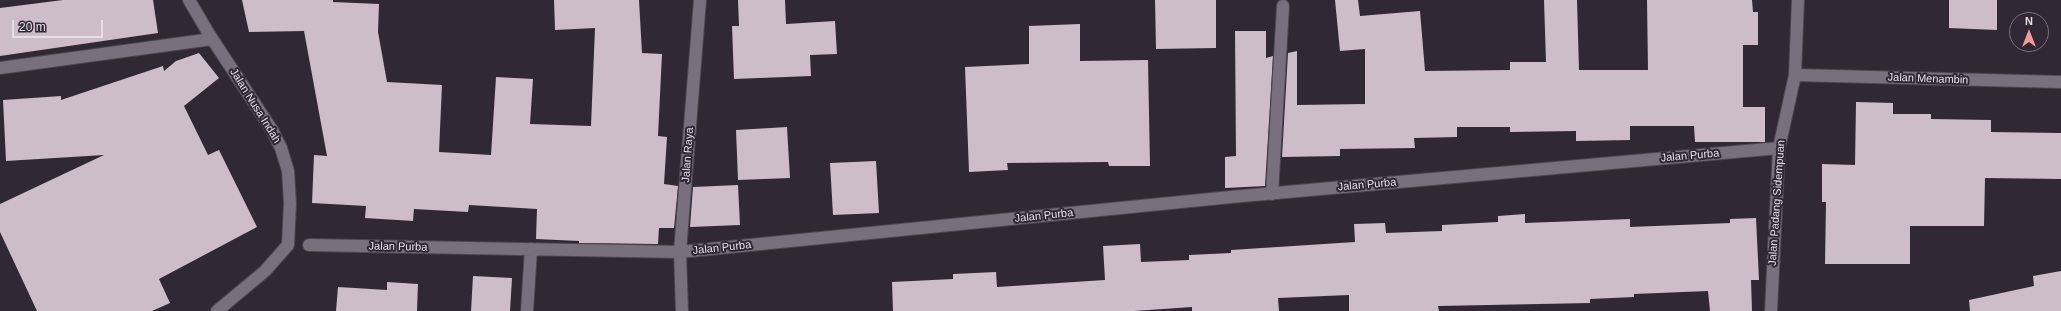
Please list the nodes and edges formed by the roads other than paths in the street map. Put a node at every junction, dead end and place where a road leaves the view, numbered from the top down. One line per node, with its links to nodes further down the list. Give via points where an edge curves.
1 (189, 0): 5 (street, Jalan Nusa Indah)
2 (700, 0): 13 (street, Jalan Raya)
3 (1798, 0): 7 (street, Jalan Padang Sidempuan)
4 (1283, 6): 10 (street)
5 (212, 39): 6 (street); 14 (street, Jalan Nusa Indah, via 278,142 288,171 290,203 288,245 264,271)
6 (0, 68)
7 (1795, 75): 8 (street, Jalan Menambin); 9 (street, Jalan Padang Sidempuan)
8 (2061, 82)
9 (1779, 148): 10 (street, Jalan Purba); 17 (street, Jalan Padang Sidempuan)
10 (1272, 194): 13 (street, Jalan Purba)
11 (309, 245): 12 (street, Jalan Purba)
12 (530, 249): 13 (street, Jalan Purba); 15 (street)
13 (680, 252): 16 (street, Jalan Raya)
14 (217, 311)
15 (527, 311)
16 (682, 311)
17 (1771, 311)

